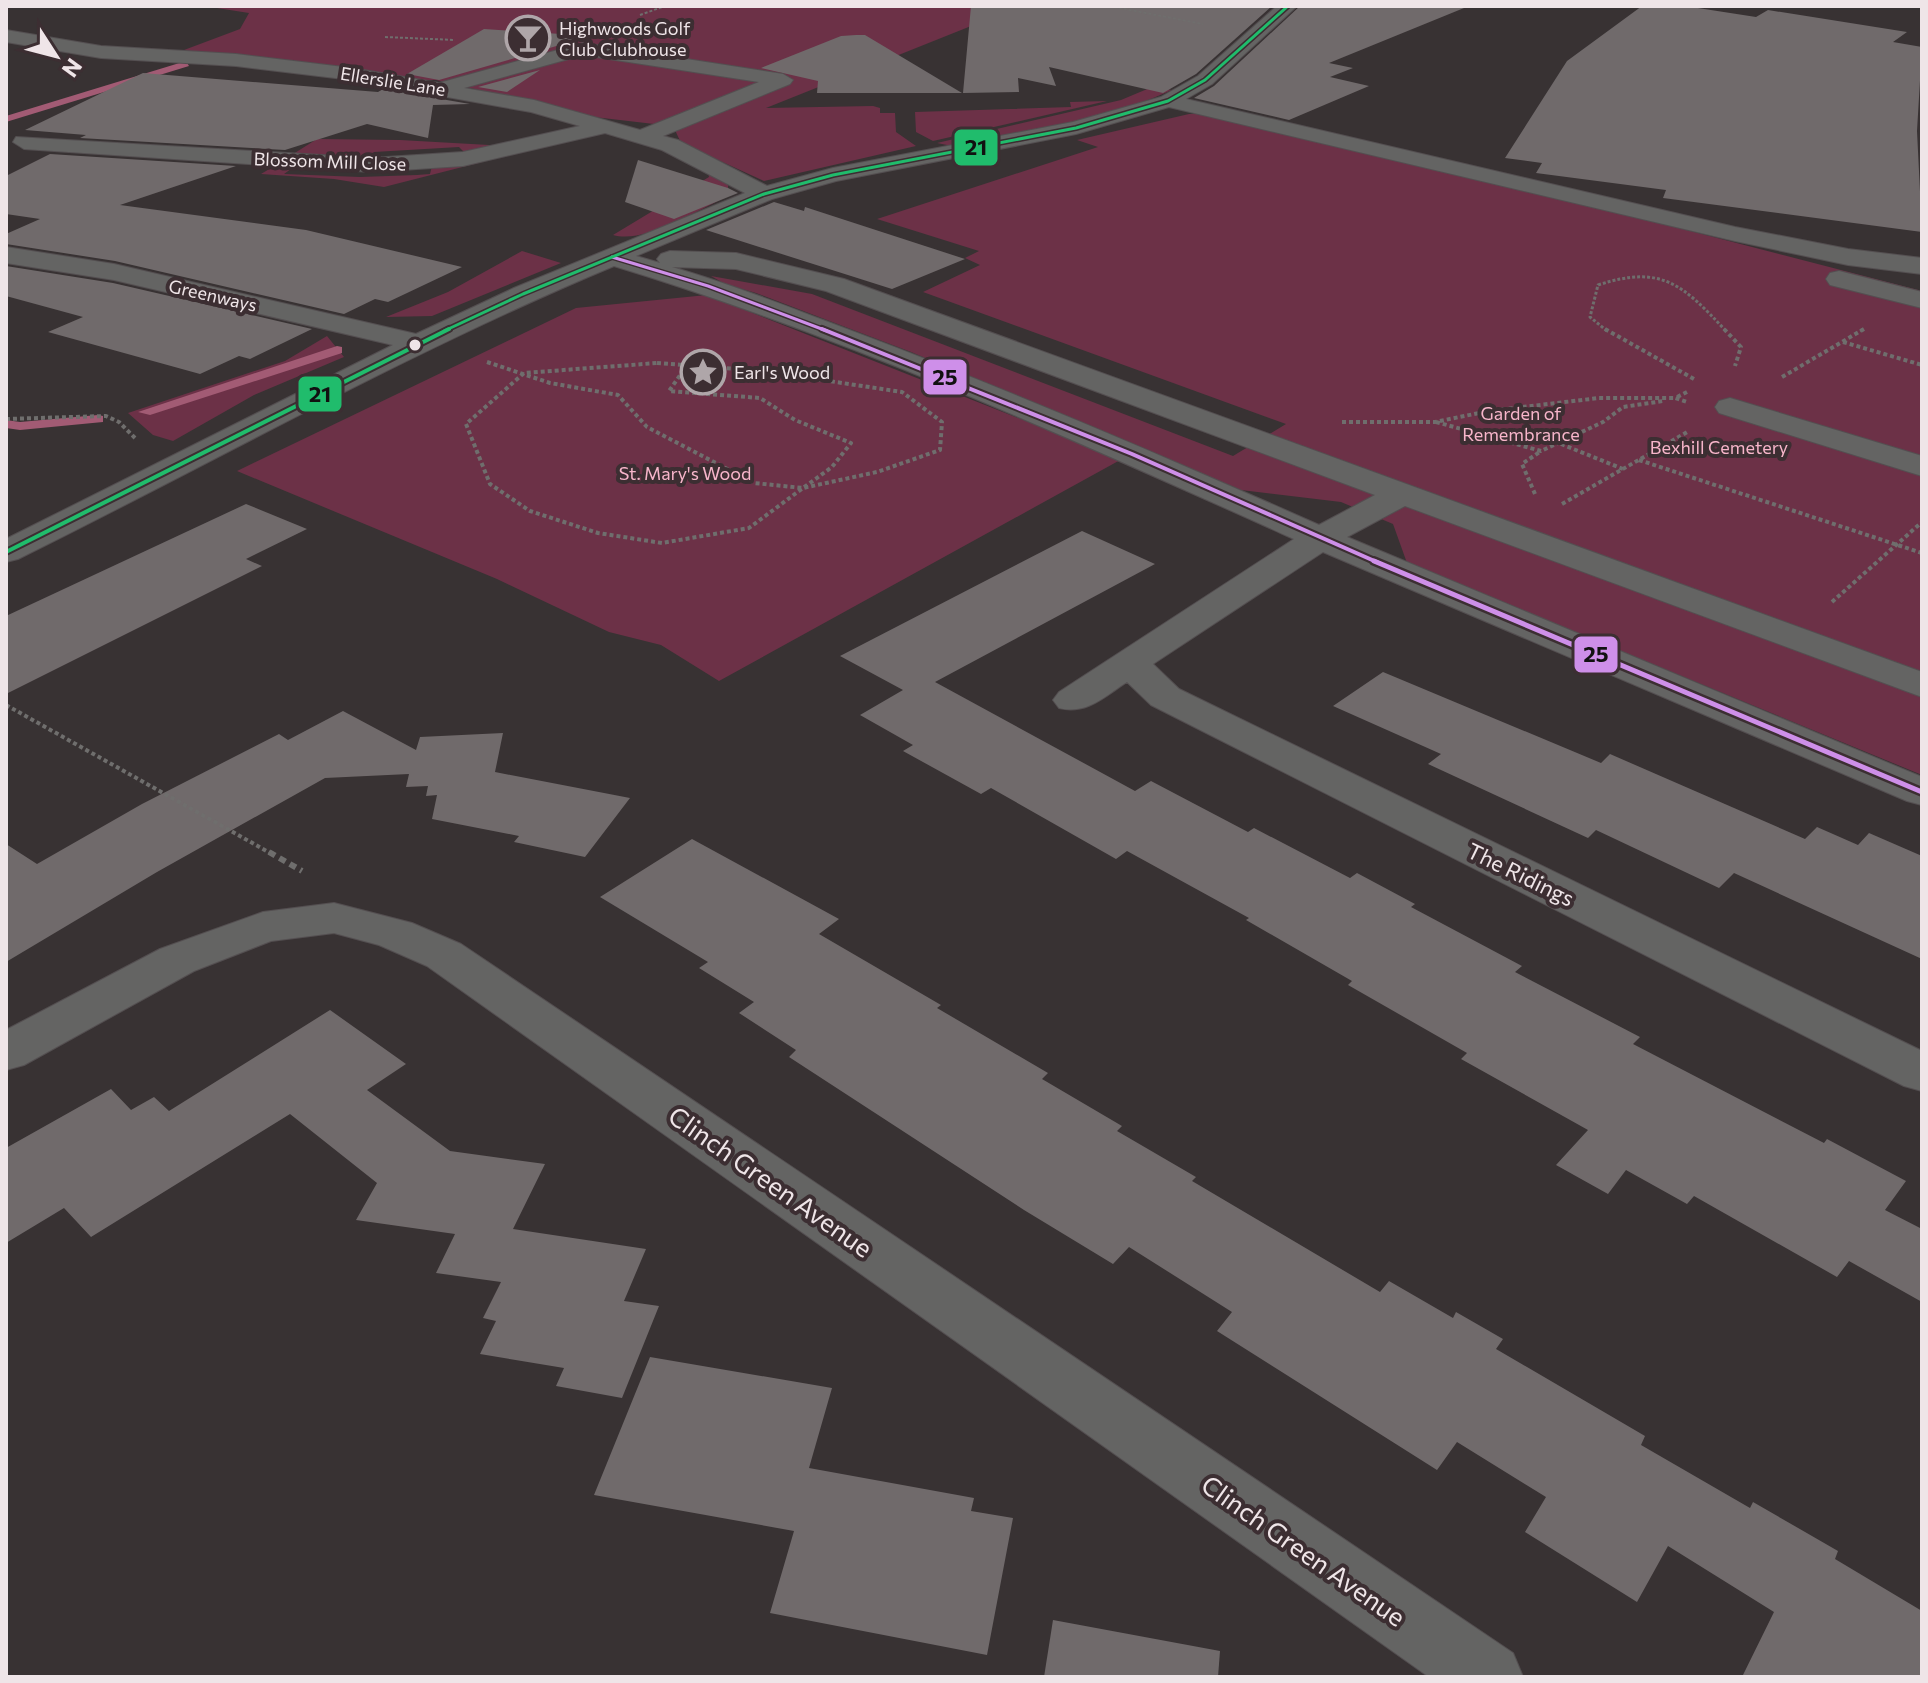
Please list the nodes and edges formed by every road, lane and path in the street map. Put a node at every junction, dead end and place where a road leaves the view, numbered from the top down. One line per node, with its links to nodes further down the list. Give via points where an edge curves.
1 (1109, 6): 3 (path)
2 (1288, 6): 3 (street)
3 (1259, 34): 8 (street, via 1205,80)
4 (6, 36): 7 (street, Ellerslie Lane, via 101,52 282,65)
5 (420, 37): 6 (path)
6 (462, 41)
7 (441, 87): 9 (street, Ellerslie Lane); 10 (street, via 583,49 783,80)
8 (1168, 101): 14 (street, via 1076,128 833,175); 18 (street, via 1735,234)
9 (609, 126): 10 (street, Ellerslie Lane); 13 (street, Blossom Mill Close, via 499,152 416,163)
10 (644, 136): 14 (street, Ellerslie Lane)
11 (271, 137): 13 (street, Blossom Mill Close)
12 (24, 142): 13 (street, Blossom Mill Close)
13 (238, 157)
14 (764, 194): 16 (street)
15 (6, 255): 21 (street, Greenways, via 114,272)
16 (612, 257): 21 (street); 35 (street, via 736,261 835,285); 46 (street, via 708,286 898,358)
17 (1778, 264): 19 (street)
18 (1922, 266)
19 (1919, 300): 20 (path)
20 (1842, 342): 23 (path); 30 (path)
21 (419, 343): 25 (path); 39 (street)
22 (688, 363): 25 (path); 29 (path, via 902,392); 41 (path, via 669,391 760,398 795,420 851,443 832,467)
23 (1922, 365)
24 (1726, 371): 26 (path, via 1737,365 1741,347 1673,280 1649,273 1623,275 1598,285 1590,317 1612,335)
25 (524, 373): 41 (path, via 618,395 647,427 754,483); 41 (path, via 466,424 490,484 530,511 598,533 662,543 749,528)
26 (1703, 384)
27 (1689, 391): 28 (path)
28 (1675, 398): 30 (path); 33 (path, via 1599,398); 34 (path, via 1623,407)
29 (922, 405)
30 (1726, 410): 37 (path); 38 (street)
31 (6, 419): 39 (path, via 24,423 100,414 158,448)
32 (942, 422): 41 (path, via 940,450 877,472)
33 (1435, 422): 35 (path, via 1320,423); 36 (path)
34 (1561, 444): 36 (path); 40 (path)
35 (1277, 446): 42 (street)
36 (1541, 451): 43 (path, via 1522,464)
37 (1639, 460): 40 (path); 47 (path)
38 (1922, 466)
39 (177, 468): 48 (street)
40 (1624, 469): 44 (path)
41 (803, 488)
42 (1404, 493): 46 (street); 50 (street)
43 (1539, 502)
44 (1559, 506)
45 (1922, 522): 47 (path)
46 (1320, 538): 51 (street); 55 (street)
47 (1895, 544): 49 (path); 50 (path)
48 (6, 552)
49 (1922, 553)
50 (1793, 637): 52 (street)
51 (1129, 662): 53 (street); 58 (street, The Ridings, via 1165,697)
52 (1922, 685)
53 (1073, 700)
54 (6, 705): 56 (path, via 316,879)
55 (1922, 792)
56 (334, 918): 57 (street, Clinch Green Avenue, via 263,927 177,960); 59 (street, Clinch Green Avenue, via 395,934 444,955)
57 (6, 1052)
58 (1922, 1073)
59 (1488, 1677)

